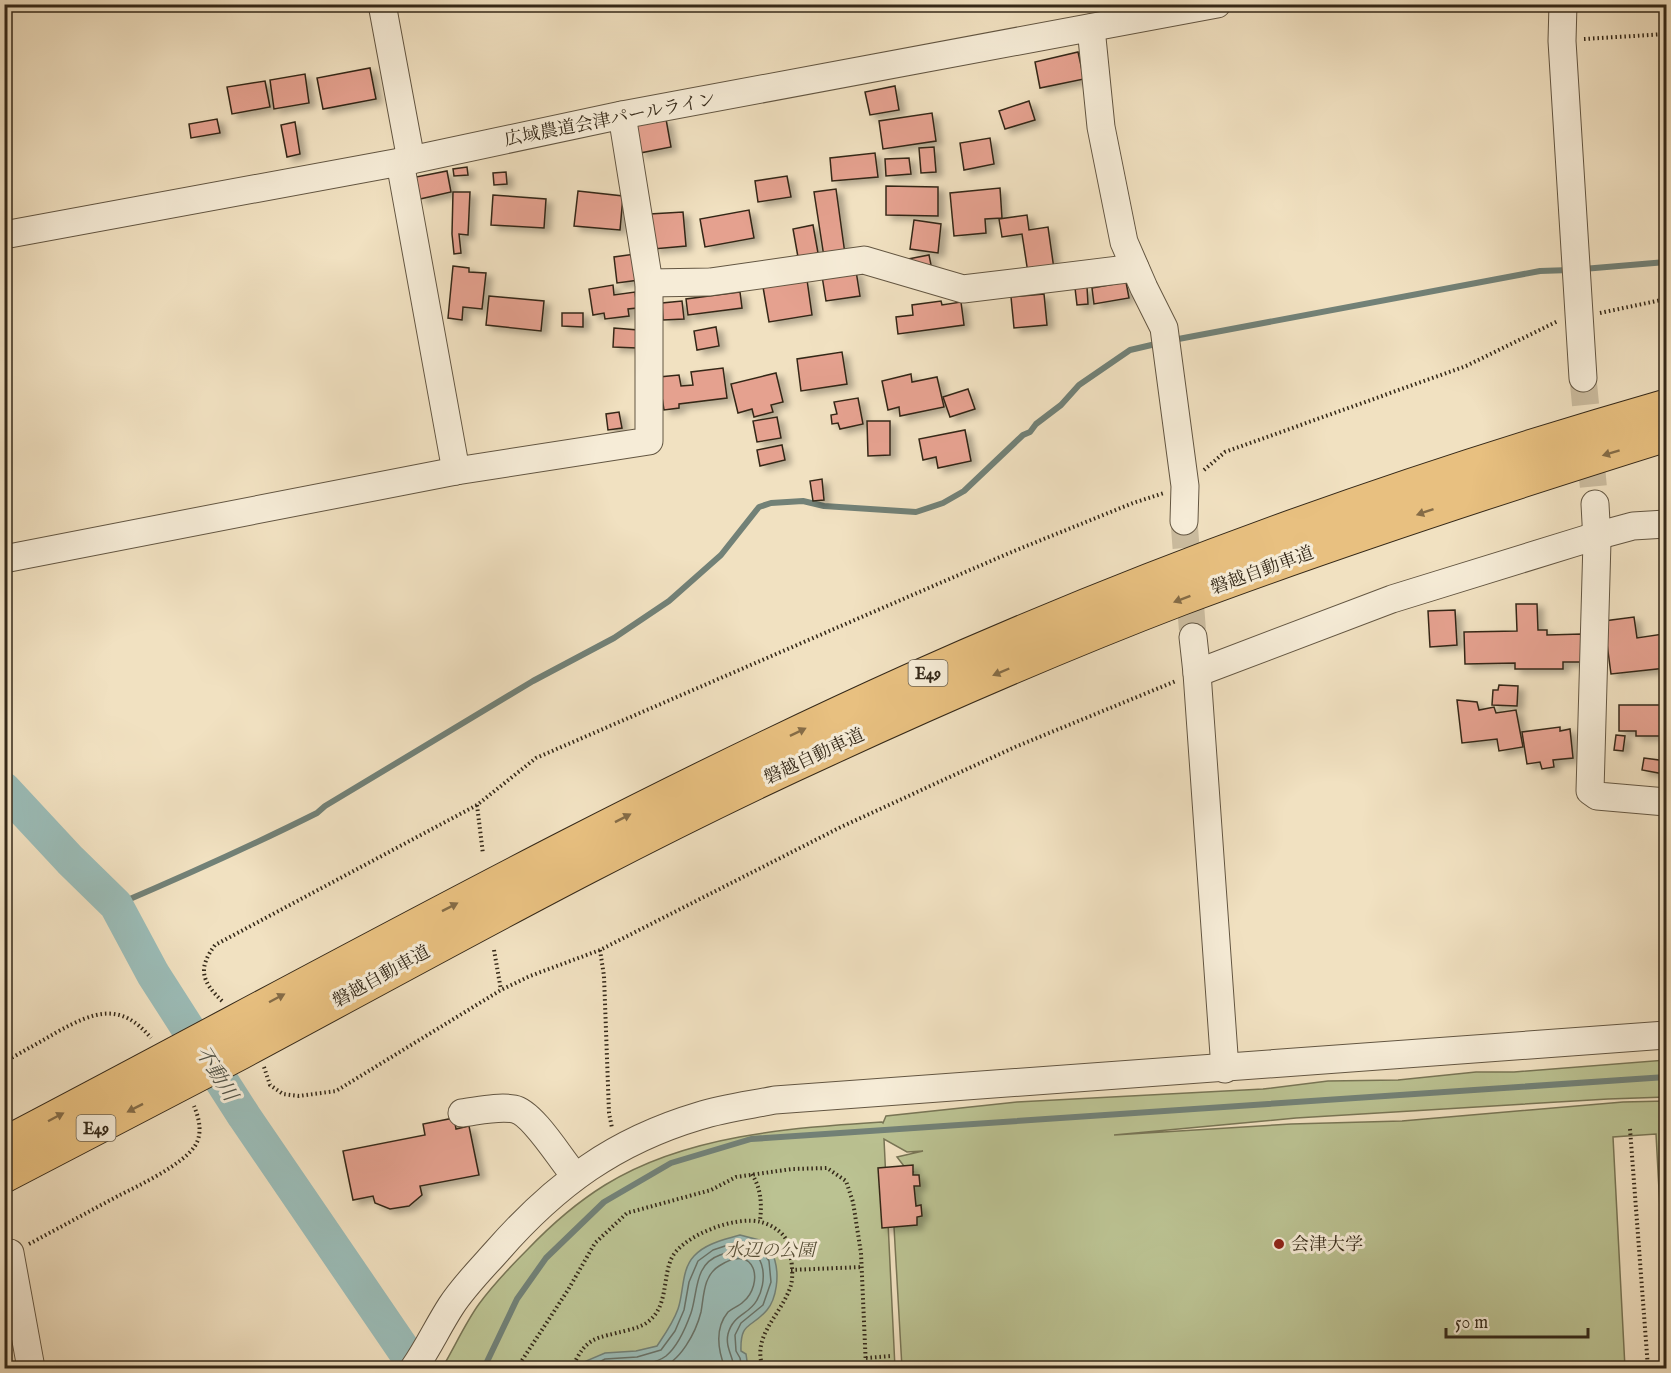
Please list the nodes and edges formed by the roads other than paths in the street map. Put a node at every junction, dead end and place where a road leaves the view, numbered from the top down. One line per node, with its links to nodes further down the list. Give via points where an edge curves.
1 (382, 4): 6 (street)
2 (1216, 4): 4 (street, 広域農道会津パールライン)
3 (1563, 4): 10 (street)
4 (1092, 28): 5 (street, 広域農道会津パールライン); 8 (street, via 1101,127 1124,242)
5 (622, 115): 6 (street, 広域農道会津パールライン); 9 (street)
6 (405, 161): 7 (street, 広域農道会津パールライン); 13 (street)
7 (4, 235)
8 (1135, 268): 9 (street, via 963,290 864,260 710,282); 15 (street, via 1164,328 1185,486)
9 (650, 283): 13 (street, via 649,441)
10 (1583, 378)
11 (1666, 406): 23 (highway, 磐越自動車道 / E49, one-way to 11, via 436,914 668,795 1014,636 1310,520 1564,435)
12 (1666, 435): 23 (highway, 磐越自動車道 / E49, one-way to 23, via 1319,549 1015,666 822,752 448,939)
13 (456, 471): 18 (street)
14 (1595, 504): 17 (street)
15 (1184, 521)
16 (1666, 524): 17 (street, via 1633,526)
17 (1596, 536): 20 (street, via 1392,599); 21 (street, via 1590,790 1597,796)
18 (4, 559)
19 (1193, 637): 20 (street)
20 (1197, 673): 24 (street)
21 (1666, 802)
22 (1666, 1035): 24 (street)
23 (239, 1036): 25 (highway, 磐越自動車道 / E49)
24 (1225, 1068): 32 (street, via 775,1100 702,1115 656,1131 617,1149 548,1198 451,1305)
25 (176, 1070): 27 (highway, 磐越自動車道 / E49, one-way to 25); 29 (highway, 磐越自動車道 / E49, one-way to 29)
26 (462, 1113): 28 (street, via 515,1108 527,1116)
27 (4, 1144)
28 (568, 1167)
29 (4, 1176)
30 (10, 1253): 31 (street)
31 (31, 1368)
32 (414, 1368)

